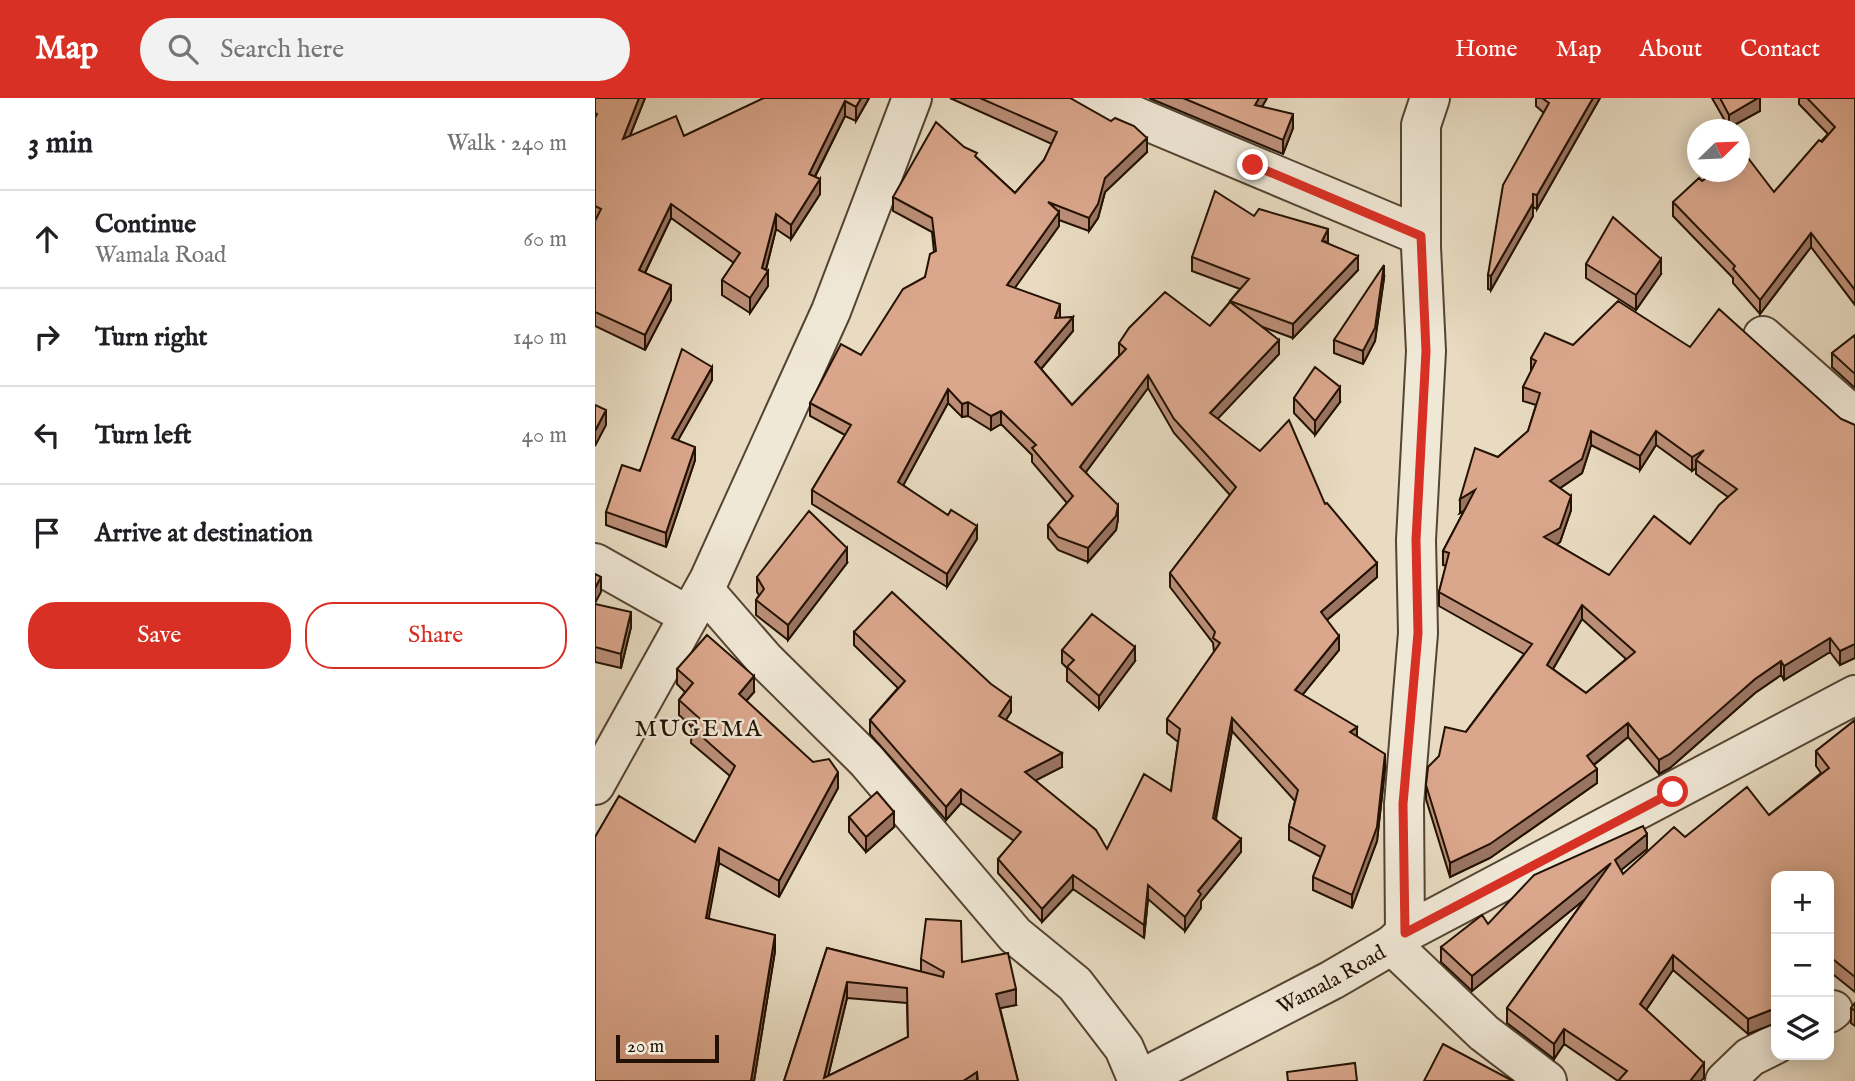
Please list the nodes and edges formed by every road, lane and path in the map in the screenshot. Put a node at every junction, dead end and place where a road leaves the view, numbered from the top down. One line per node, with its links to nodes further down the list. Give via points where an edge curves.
1 (912, 98): 8 (street, via 831,311)
2 (1092, 98): 4 (street)
3 (1430, 98): 4 (street, via 1421,125)
4 (1421, 236): 11 (street, via 1426,351 1416,540 1418,633 1403,804)
5 (1763, 336): 6 (street)
6 (1855, 417)
7 (595, 563): 8 (street)
8 (696, 603): 10 (street); 13 (street, via 765,660 866,760 1015,934 1076,984 1125,1048)
9 (1855, 695): 11 (street, Wamala Road)
10 (595, 785)
11 (1399, 939): 13 (street, Wamala Road); 14 (street, via 1484,1033)
12 (1771, 1046): 15 (street, via 1750,1057)
13 (1138, 1081)
14 (1548, 1081)
15 (1725, 1081)

